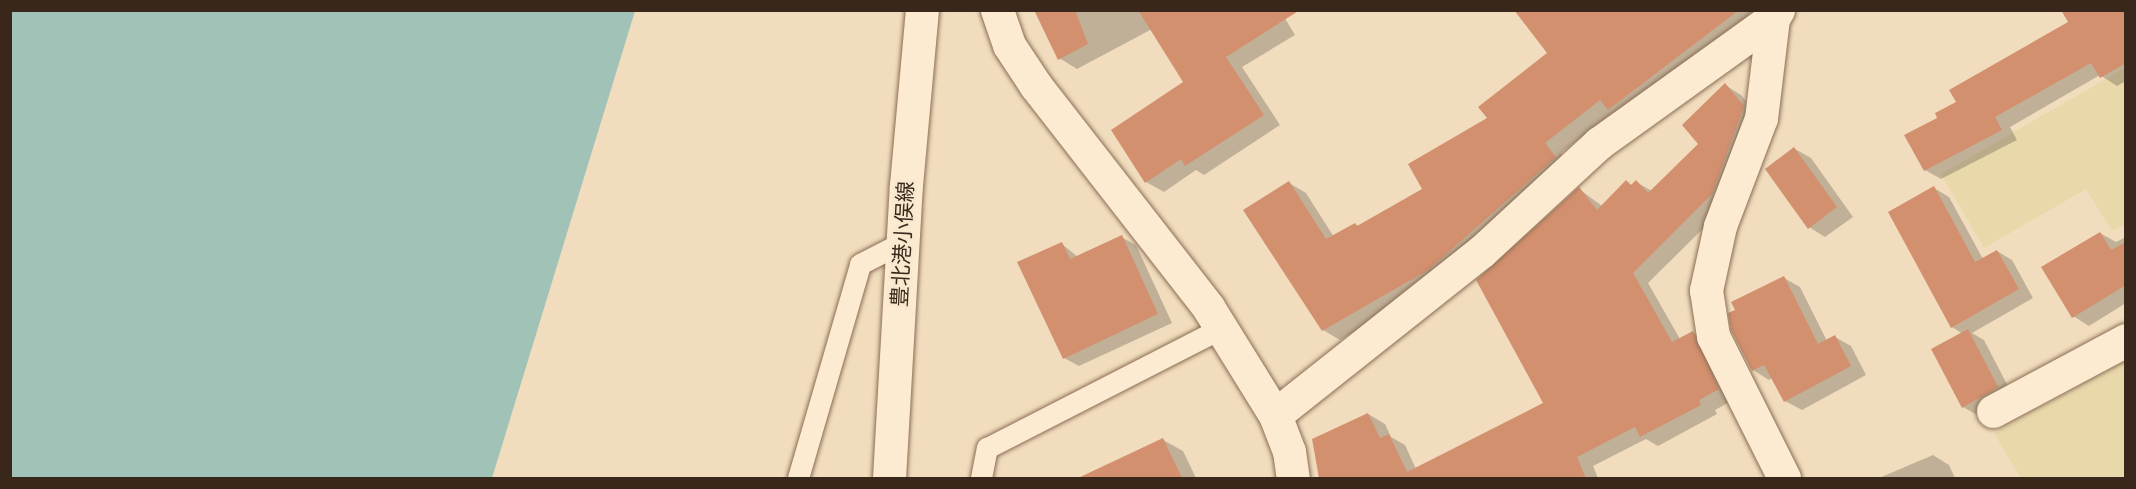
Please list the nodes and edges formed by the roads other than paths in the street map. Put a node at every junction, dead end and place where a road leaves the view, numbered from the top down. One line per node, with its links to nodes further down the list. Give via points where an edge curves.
1 (922, 10): 4 (street, 豊北港小俣線)
2 (997, 10): 5 (street, via 1009,45 1036,86)
3 (1776, 14): 8 (street, via 1599,143 1482,251); 13 (street, via 1761,118 1720,226 1706,290 1713,336)
4 (903, 242): 9 (lane, via 860,264); 10 (street, 豊北港小俣線)
5 (1221, 328): 8 (street); 11 (lane, via 987,448)
6 (2126, 340): 7 (street)
7 (1993, 411)
8 (1275, 415): 12 (street, via 1289,451)
9 (798, 478)
10 (890, 478)
11 (981, 478)
12 (1293, 478)
13 (1784, 478)

